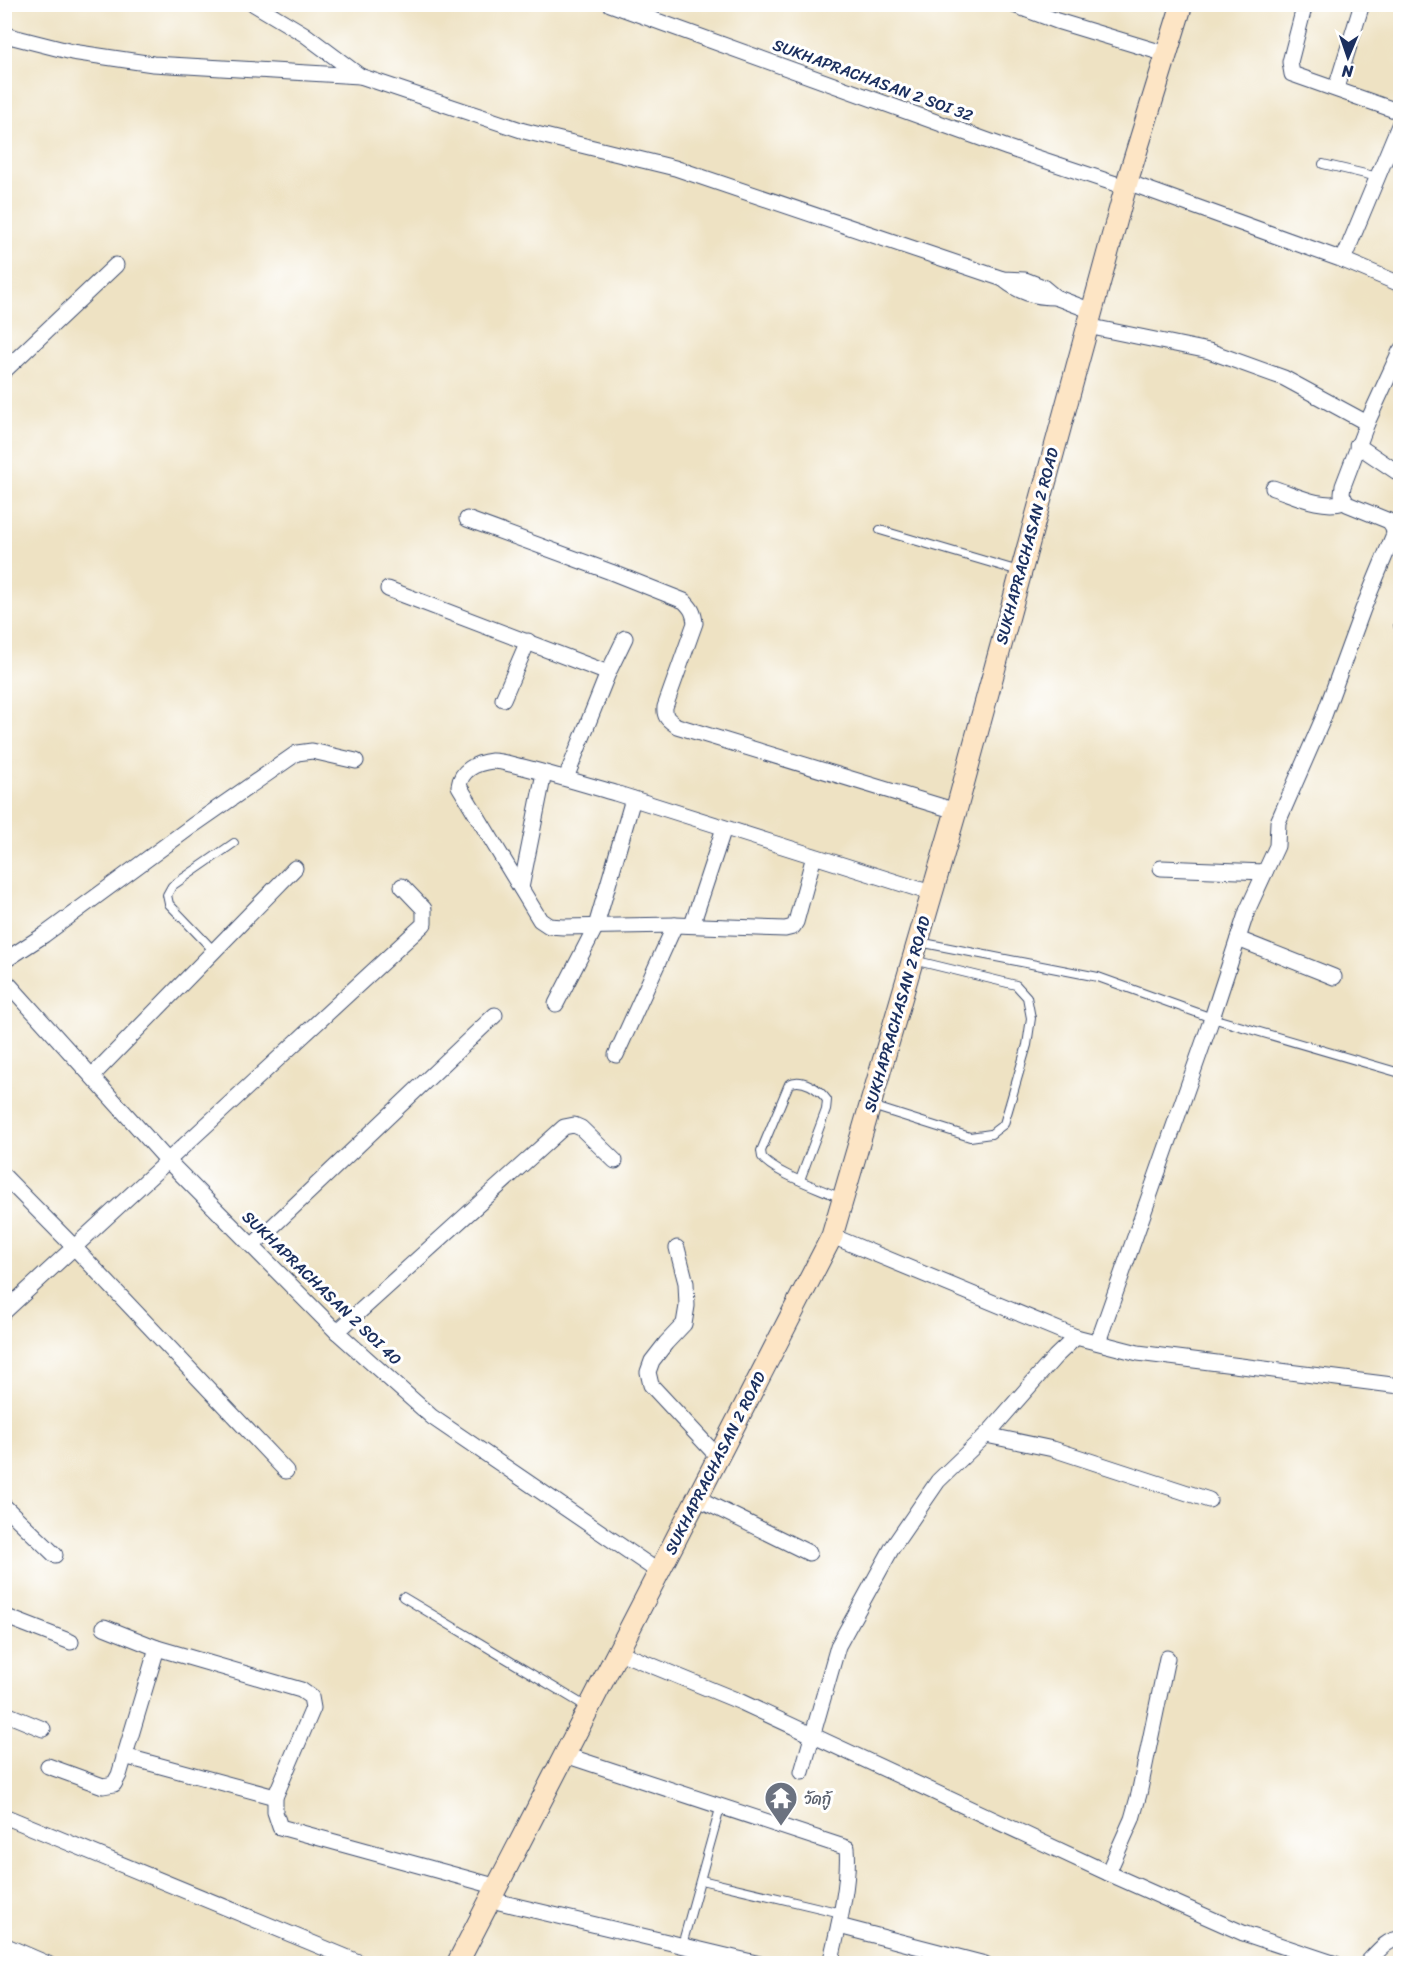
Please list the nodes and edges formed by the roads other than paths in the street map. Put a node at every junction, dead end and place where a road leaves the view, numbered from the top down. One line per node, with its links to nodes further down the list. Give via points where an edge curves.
1 (254, 4): 9 (street, via 304,34)
2 (610, 4): 15 (street, SUKHAPRACHASAN 2 SOI 32, via 1008,148)
3 (1011, 4): 8 (street)
4 (1182, 4): 8 (street, SUKHAPRACHASAN 2 ROAD)
5 (1305, 4): 10 (street, via 1290,69 1297,76)
6 (1362, 4): 10 (street)
7 (4, 33): 9 (street, via 72,52 153,64)
8 (1166, 54): 15 (street, SUKHAPRACHASAN 2 ROAD)
9 (360, 76): 19 (street, via 524,131 675,168 1003,279 1023,293 1055,297)
10 (1336, 88): 11 (street)
11 (1401, 112)
12 (1401, 123): 14 (street)
13 (1323, 164): 14 (lane)
14 (1378, 177): 16 (street)
15 (1126, 184): 16 (street, SUKHAPRACHASAN 2 SOI 32); 19 (street, SUKHAPRACHASAN 2 ROAD)
16 (1343, 260): 18 (street, SUKHAPRACHASAN 2 SOI 32)
17 (116, 265): 21 (street)
18 (1401, 284)
19 (1089, 319): 22 (street, via 1209,351 1284,378); 29 (street, SUKHAPRACHASAN 2 ROAD)
20 (1401, 351): 22 (street)
21 (4, 371)
22 (1367, 423): 23 (street)
23 (1358, 446): 24 (street); 26 (street, via 1343,486)
24 (1401, 474)
25 (1273, 488): 26 (street, via 1322,503)
26 (1344, 502): 47 (street, via 1389,521 1395,534 1278,822 1277,846)
27 (466, 519): 41 (street, via 611,572 691,608 695,622 664,713 677,726)
28 (880, 530): 29 (lane)
29 (1020, 571): 41 (street, SUKHAPRACHASAN 2 ROAD)
30 (388, 590): 34 (street)
31 (1401, 605): 32 (lane)
32 (1401, 634)
33 (625, 638): 35 (street)
34 (528, 641): 35 (street); 36 (street)
35 (608, 673): 39 (street)
36 (503, 699)
37 (356, 761): 57 (street, via 312,751 297,753)
38 (544, 772): 39 (street); 49 (street); 49 (street, via 492,761 467,770 460,778 459,786)
39 (566, 778): 40 (street)
40 (633, 799): 42 (street); 53 (street)
41 (956, 811): 50 (street, SUKHAPRACHASAN 2 ROAD)
42 (724, 828): 44 (street); 52 (street)
43 (234, 843): 55 (lane, via 172,886 167,895 169,904)
44 (814, 856): 50 (street); 52 (street, via 793,927)
45 (295, 868): 55 (street)
46 (1161, 868): 47 (street)
47 (1265, 872): 54 (street)
48 (402, 886): 67 (street, via 424,909 424,924)
49 (521, 888): 53 (street, via 540,920 549,926)
50 (931, 893): 56 (street, SUKHAPRACHASAN 2 ROAD)
51 (675, 925): 52 (street); 53 (street); 63 (street)
52 (692, 925)
53 (596, 926): 60 (street)
54 (1238, 939): 58 (street); 62 (street)
55 (214, 951): 65 (street)
56 (915, 951): 62 (lane, via 1098,977); 66 (street, SUKHAPRACHASAN 2 ROAD); 66 (lane, via 1016,985 1027,997 1031,1018 1027,1045 1004,1124 991,1134 970,1137)
57 (4, 961)
58 (1334, 977)
59 (4, 979): 65 (street, SUKHAPRACHASAN 2 SOI 40)
60 (556, 1004)
61 (495, 1015): 73 (street)
62 (1212, 1018): 64 (lane); 79 (street)
63 (616, 1055)
64 (1401, 1073)
65 (92, 1076): 67 (street, SUKHAPRACHASAN 2 SOI 40)
66 (871, 1106): 71 (street, SUKHAPRACHASAN 2 ROAD)
67 (168, 1161): 73 (street, SUKHAPRACHASAN 2 SOI 40); 74 (street)
68 (615, 1161): 77 (street, via 581,1128 564,1126)
69 (4, 1176): 74 (street)
70 (800, 1180): 70 (lane, via 827,1101 821,1093 795,1081 789,1084 761,1151 772,1167); 71 (lane)
71 (843, 1199): 72 (street, SUKHAPRACHASAN 2 ROAD)
72 (832, 1236): 78 (street); 82 (street, SUKHAPRACHASAN 2 ROAD)
73 (252, 1246): 77 (street, SUKHAPRACHASAN 2 SOI 40)
74 (75, 1247): 76 (street); 83 (street)
75 (677, 1248): 82 (street, via 686,1283 684,1324 652,1361 648,1372 651,1385)
76 (4, 1312)
77 (337, 1332): 89 (street, SUKHAPRACHASAN 2 SOI 40, via 432,1417)
78 (1076, 1337): 79 (street); 81 (street)
79 (1098, 1342): 80 (street, via 1138,1353)
80 (1401, 1386)
81 (986, 1435): 85 (street, via 1053,1449); 100 (street, via 938,1481 892,1548 838,1646)
82 (718, 1457): 84 (street, SUKHAPRACHASAN 2 ROAD)
83 (286, 1471)
84 (697, 1498): 87 (street); 89 (street, SUKHAPRACHASAN 2 ROAD)
85 (1209, 1500)
86 (4, 1506): 88 (street)
87 (809, 1552)
88 (55, 1555)
89 (659, 1572): 95 (street, SUKHAPRACHASAN 2 ROAD)
90 (403, 1597): 97 (lane)
91 (4, 1616): 93 (street)
92 (104, 1627): 94 (street)
93 (71, 1642)
94 (157, 1648): 102 (street); 105 (street, via 301,1690 311,1697 313,1708)
95 (619, 1652): 97 (street, SUKHAPRACHASAN 2 ROAD); 100 (street)
96 (1167, 1658): 108 (street, via 1139,1794)
97 (589, 1709): 101 (street, SUKHAPRACHASAN 2 ROAD)
98 (4, 1713): 99 (street)
99 (43, 1729)
100 (812, 1736): 104 (street); 108 (street)
101 (565, 1755): 106 (street); 110 (street, SUKHAPRACHASAN 2 ROAD)
102 (124, 1756): 103 (street, via 114,1784 103,1786); 105 (street)
103 (48, 1766)
104 (802, 1772)
105 (275, 1797): 110 (street, via 280,1827)
106 (721, 1805): 109 (lane); 111 (street, via 847,1848)
107 (4, 1816): 116 (street)
108 (1108, 1873): 121 (street, via 1243,1933)
109 (701, 1880): 111 (lane); 114 (lane)
110 (494, 1893): 114 (street); 117 (street, SUKHAPRACHASAN 2 ROAD)
111 (840, 1919): 119 (street); 120 (street)
112 (1401, 1938): 122 (street, via 1386,1944)
113 (4, 1945): 115 (street)
114 (682, 1945): 118 (street)
115 (48, 1964)
116 (363, 1964)
117 (457, 1964)
118 (760, 1964)
119 (830, 1964)
120 (986, 1964)
121 (1336, 1964)
122 (1366, 1964)

